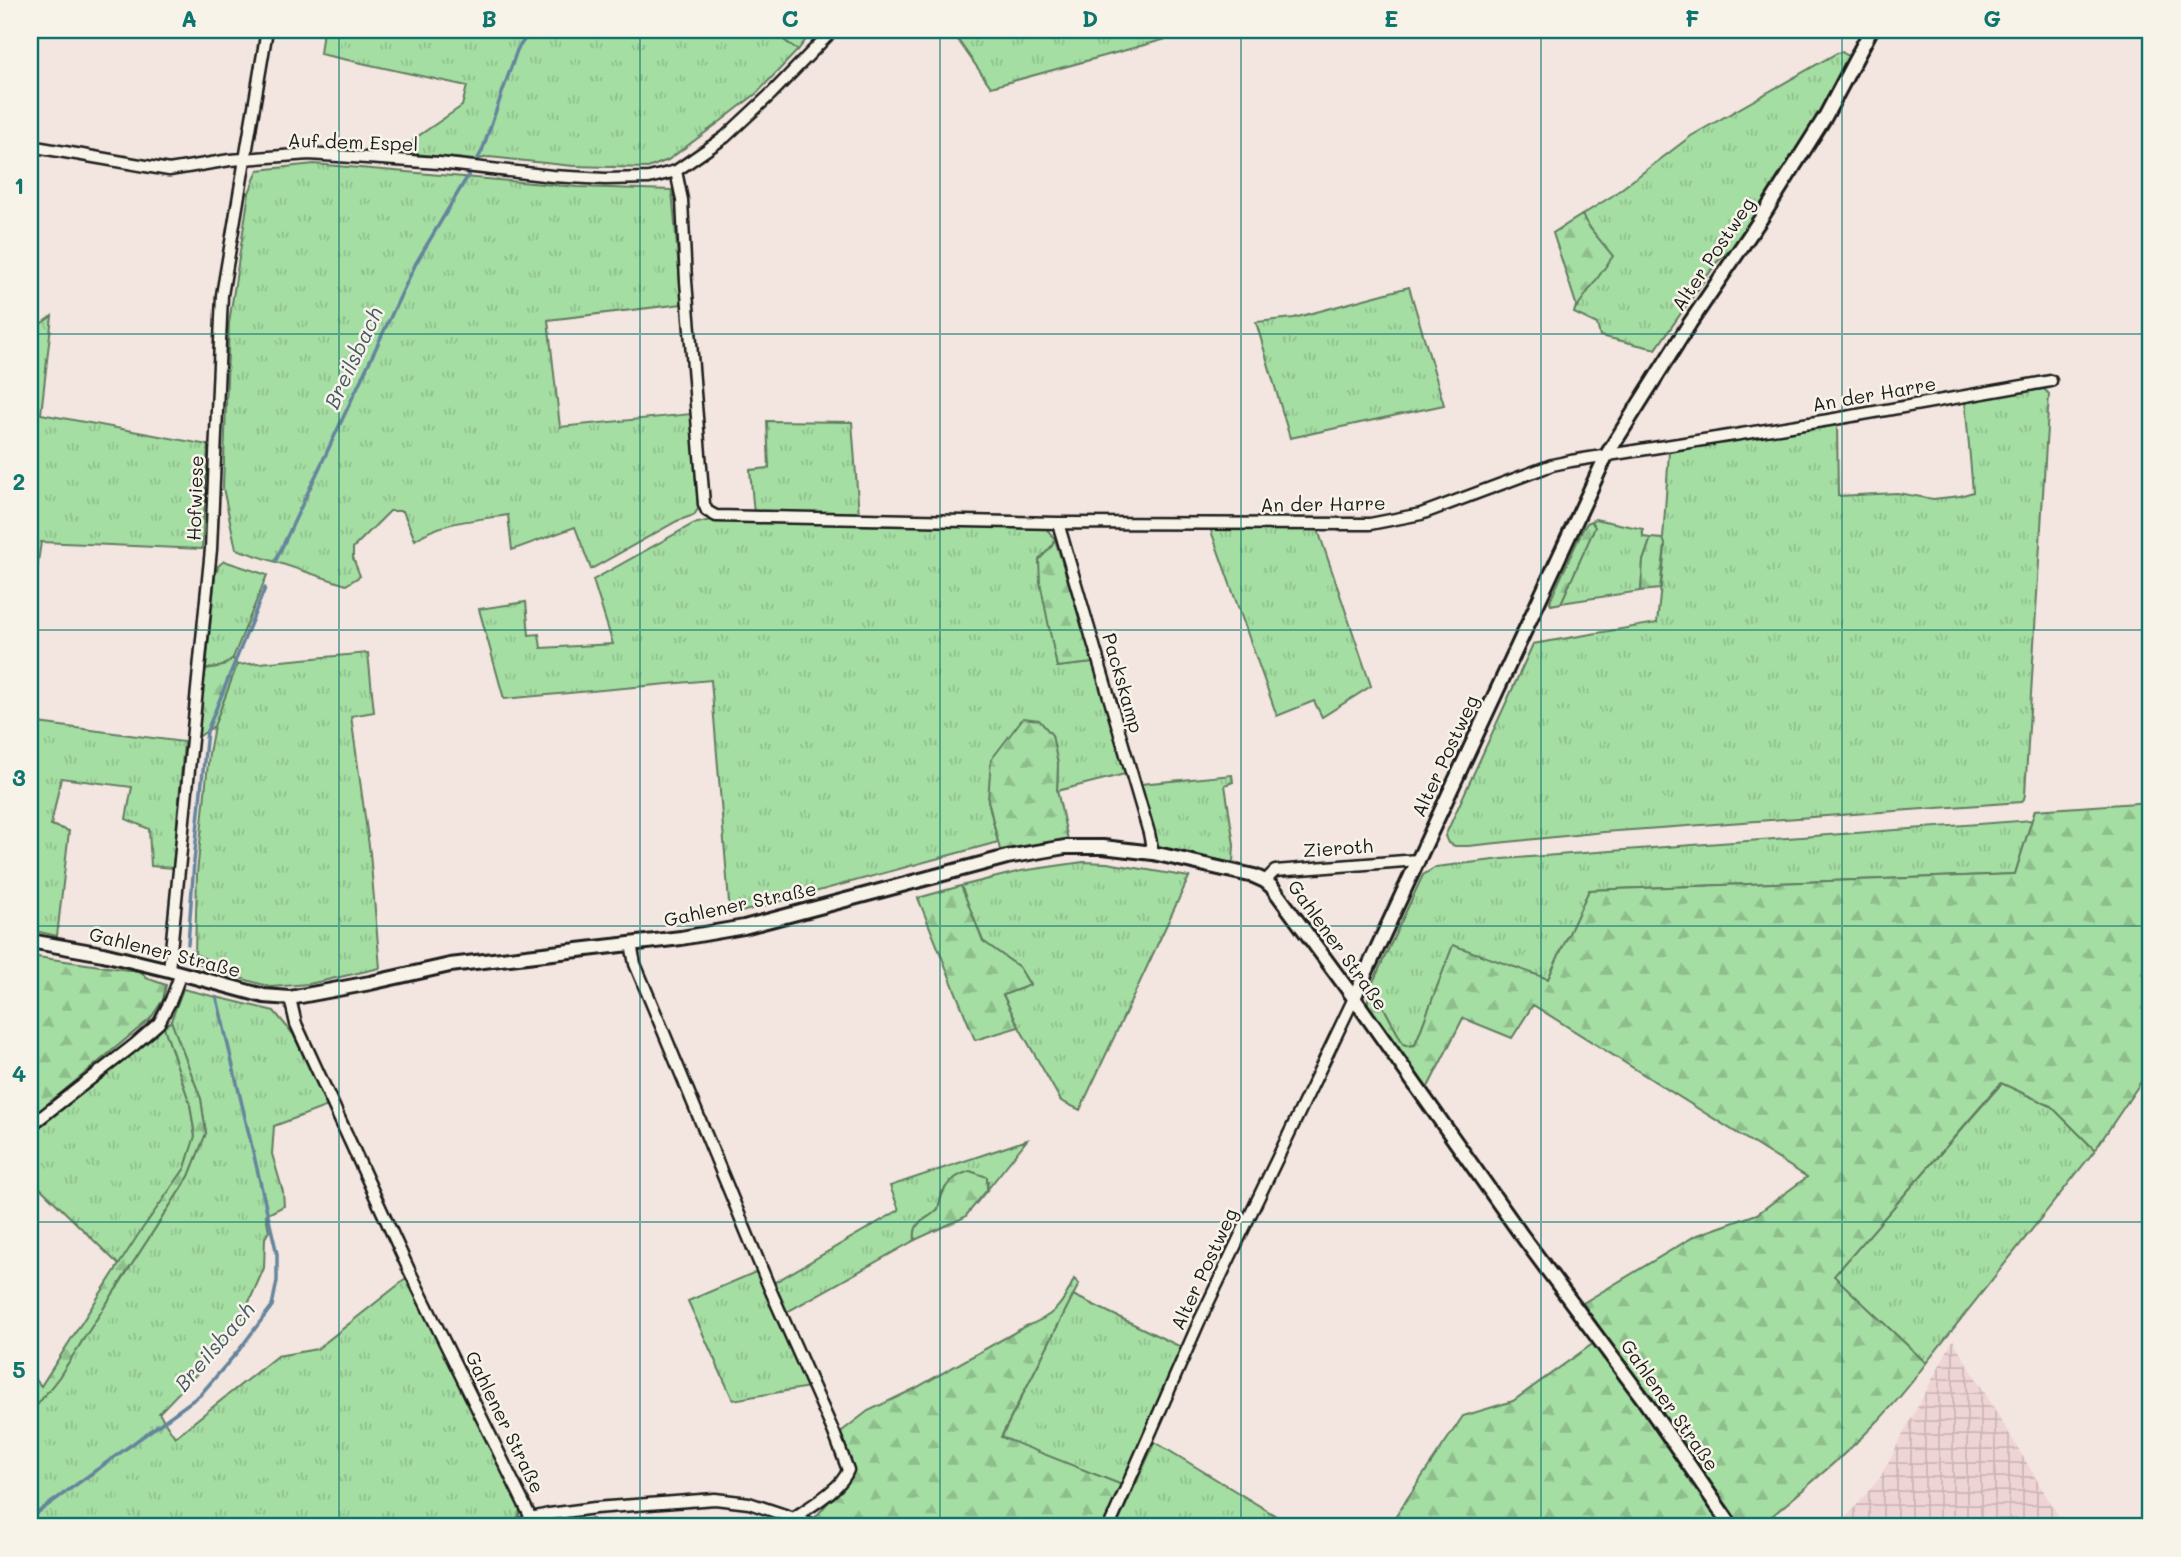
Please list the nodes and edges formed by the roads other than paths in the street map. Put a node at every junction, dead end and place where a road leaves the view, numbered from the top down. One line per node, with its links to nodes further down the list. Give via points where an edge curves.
1 (267, 30): 5 (street, Hofwiese)
2 (833, 30): 6 (street, Auf dem Espel, via 724,136)
3 (1871, 30): 8 (main road, Alter Postweg, via 1825,117)
4 (30, 146): 5 (street, Auf dem Espel, via 169,170)
5 (246, 159): 6 (street, Auf dem Espel, via 309,154 605,179 649,178); 15 (street, Hofwiese, via 222,295 211,548)
6 (676, 170): 9 (street, An der Harre, via 706,511 716,516)
7 (2051, 381): 8 (street, An der Harre)
8 (1606, 456): 9 (street, An der Harre, via 1552,465 1421,514 1370,524); 11 (main road, Alter Postweg)
9 (1058, 523): 10 (street, Packskamp)
10 (1153, 853): 12 (main road, Gahlener Straße); 14 (main road, Gahlener Straße, via 1103,847 1007,857 744,927)
11 (1418, 860): 12 (street, Zieroth, via 1275,871); 17 (main road, Alter Postweg)
12 (1265, 881): 17 (main road, Gahlener Straße)
13 (30, 942): 15 (main road, Gahlener Straße)
14 (631, 944): 16 (main road, Gahlener Straße, via 450,965); 19 (street, via 635,964 848,1470 845,1479)
15 (175, 971): 16 (main road, Gahlener Straße, via 264,996); 18 (street, Hofwiese, via 171,1000 159,1023)
16 (290, 998): 20 (street, Gahlener Straße, via 296,1024 409,1270)
17 (1354, 998): 21 (main road, Gahlener Straße); 24 (street, Alter Postweg, via 1199,1322)
18 (30, 1126)
19 (795, 1517): 20 (street, Gahlener Straße, via 749,1503 715,1499); 23 (street, Gahlener Straße)
20 (531, 1518): 22 (street, Gahlener Straße)
21 (1731, 1526)
22 (519, 1527)
23 (821, 1527)
24 (1109, 1527)

